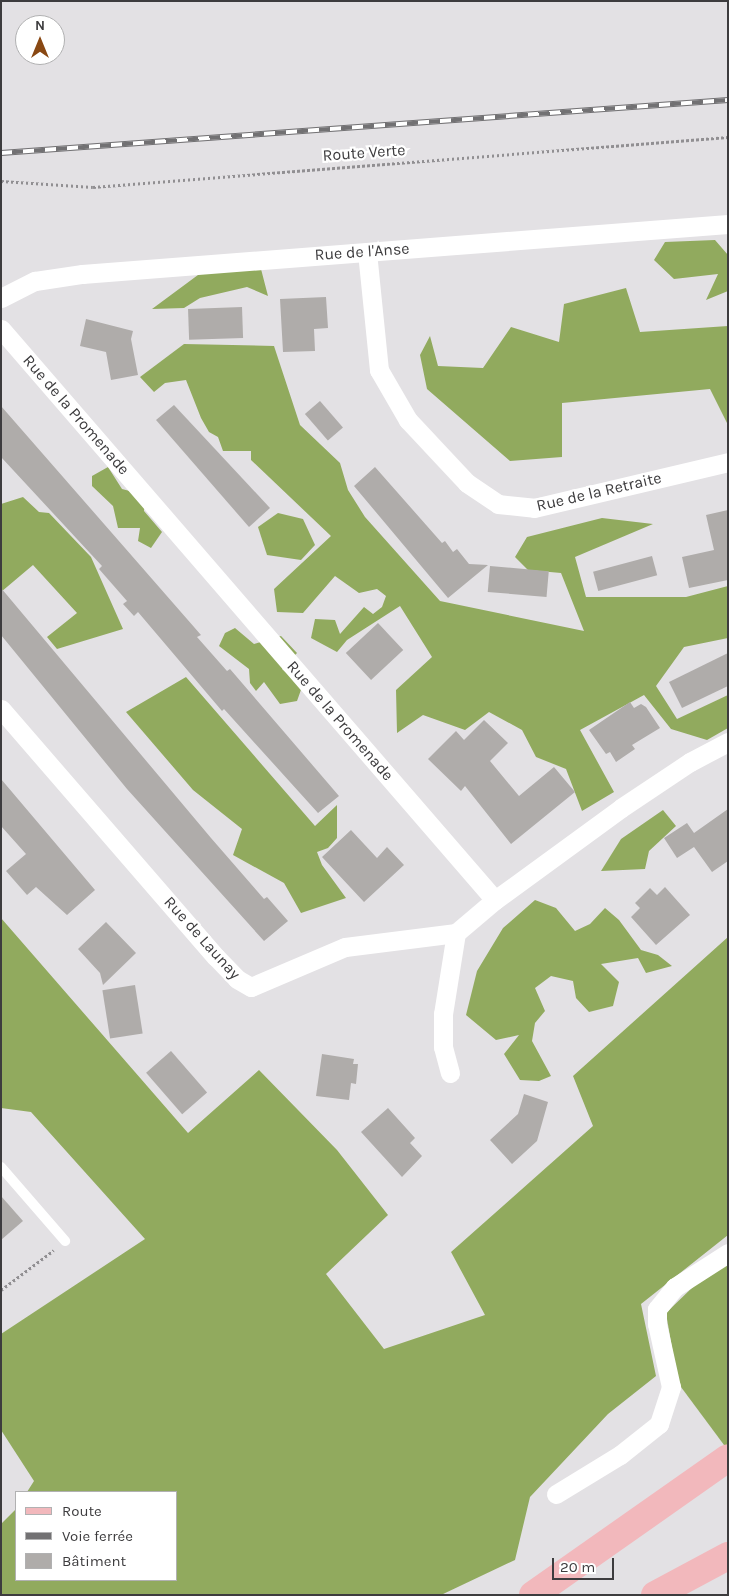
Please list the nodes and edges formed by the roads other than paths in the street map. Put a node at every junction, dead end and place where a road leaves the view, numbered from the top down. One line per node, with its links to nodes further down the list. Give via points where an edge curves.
1 (728, 224): 2 (street, Rue de l'Anse)
2 (367, 252): 3 (street, Rue de l'Anse, via 34,280); 5 (street, Rue de la Retraite, via 379,370 408,420 467,483 498,504 534,508)
3 (1, 298)
4 (1, 329): 8 (street, Rue de la Promenade)
5 (728, 462)
6 (1, 709): 9 (street, Rue de Launay, via 237,979 251,987 308,960 345,947)
7 (728, 742): 8 (street, via 690,762 636,798)
8 (495, 900): 9 (street)
9 (456, 933): 10 (street, via 443,1014 443,1047)
10 (450, 1073)
11 (1, 1167): 12 (lane)
12 (65, 1241)
13 (728, 1253): 15 (street, via 675,1287 657,1308 657,1324 671,1387 659,1424 620,1455)
14 (728, 1458): 17 (main road)
15 (556, 1494)
16 (728, 1556): 18 (main road)
17 (532, 1595)
18 (655, 1595)

